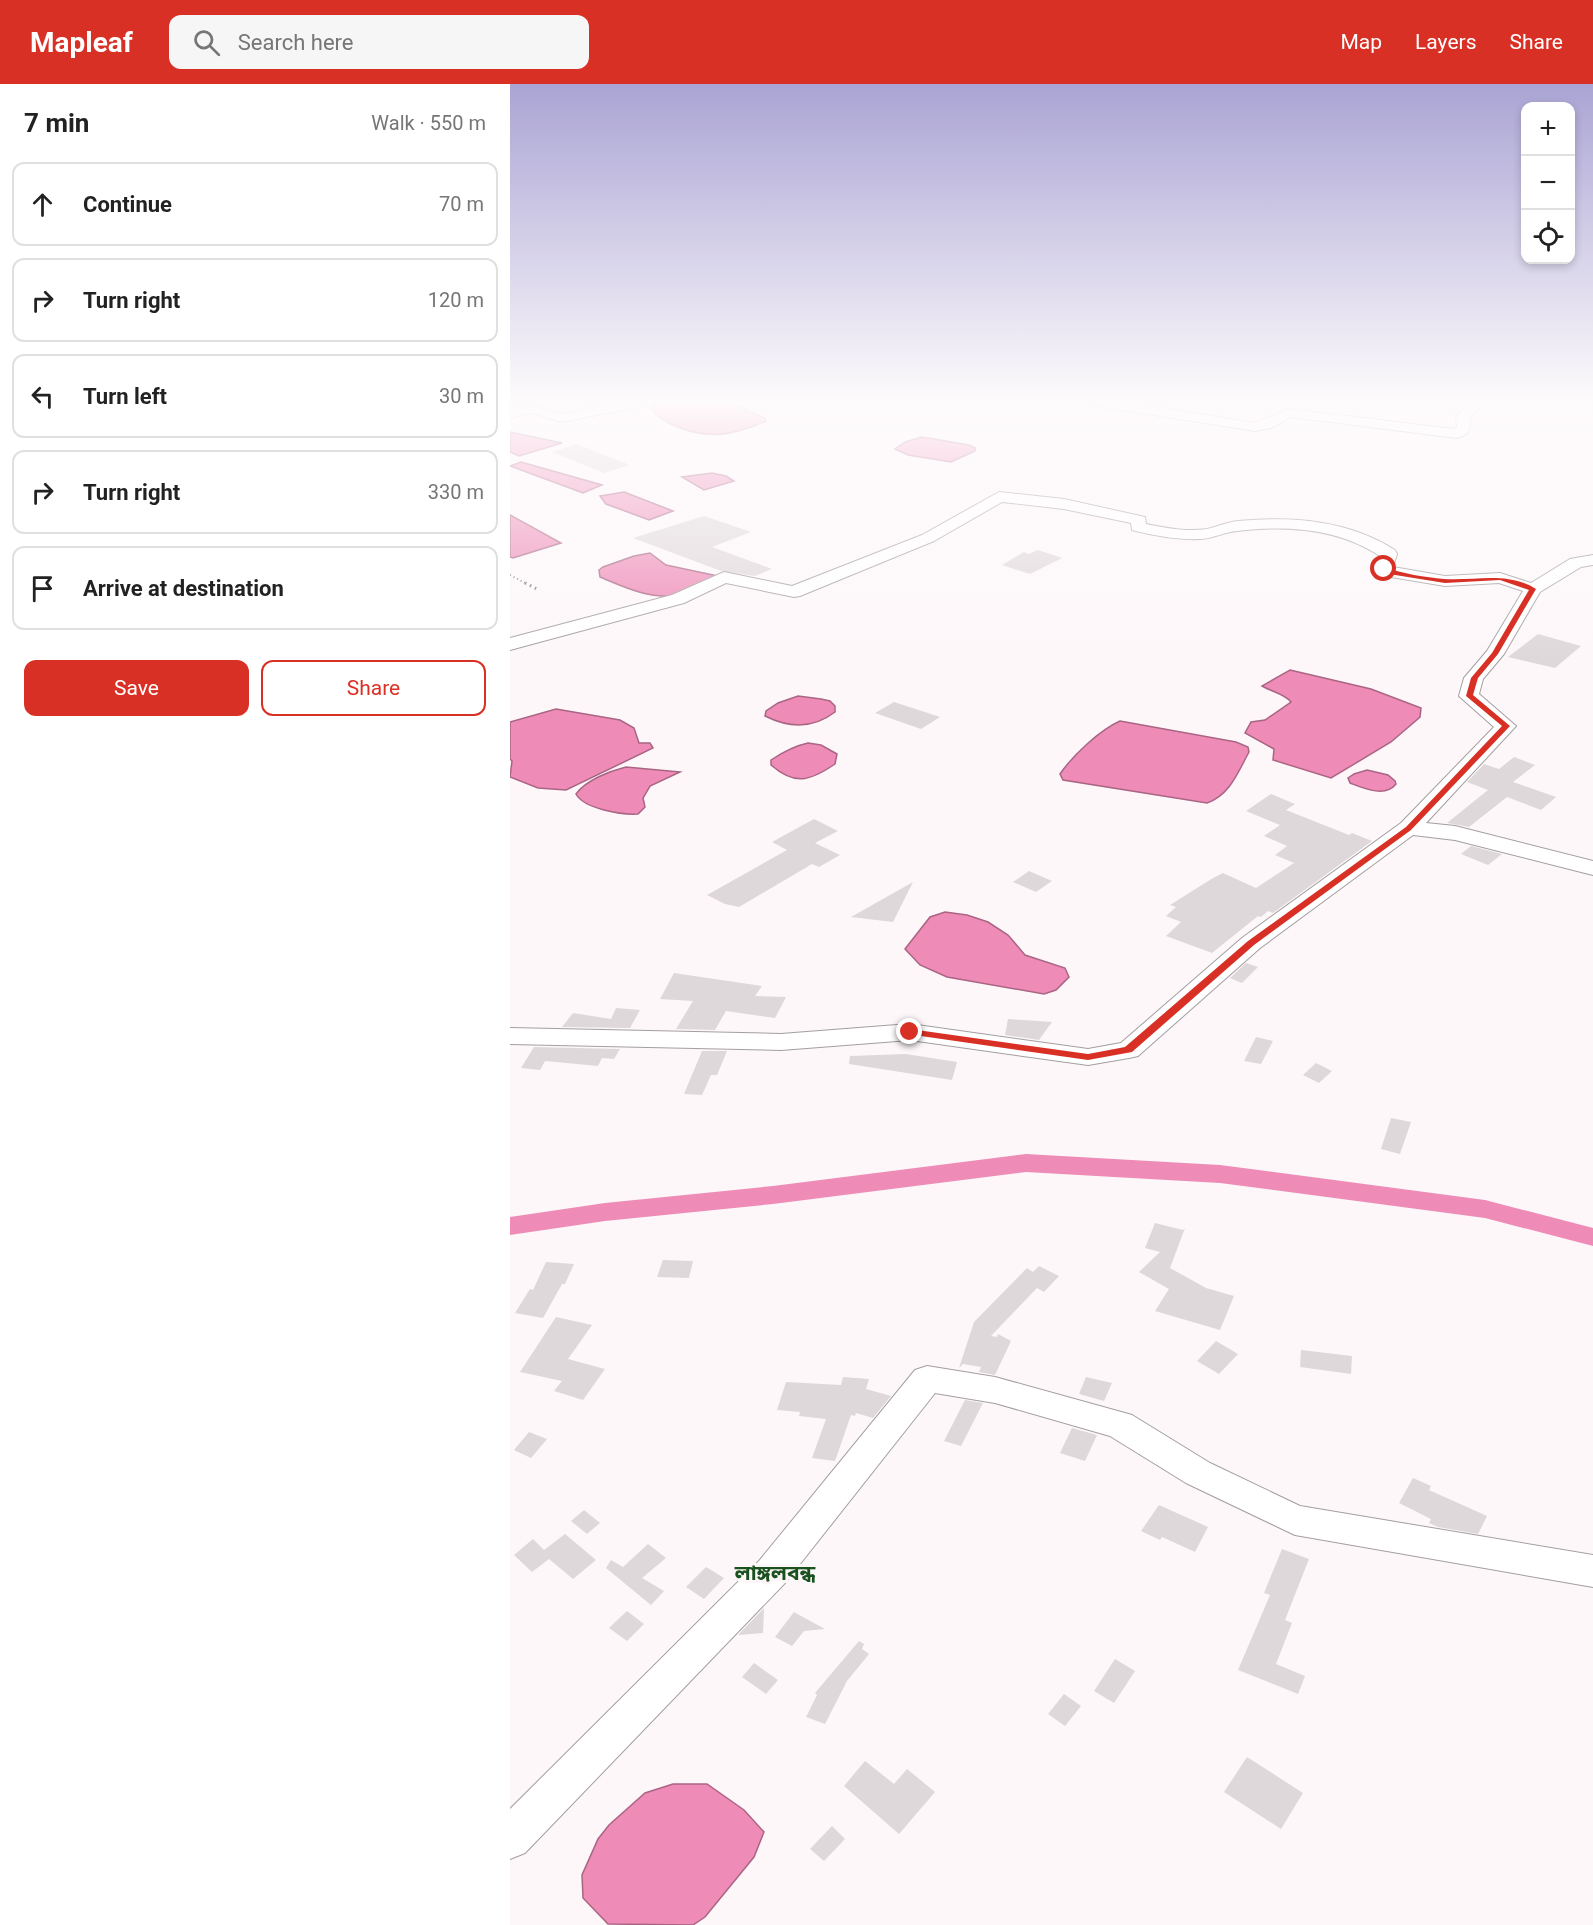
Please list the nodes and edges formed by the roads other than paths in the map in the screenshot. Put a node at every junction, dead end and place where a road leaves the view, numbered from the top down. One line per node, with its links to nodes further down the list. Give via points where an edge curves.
1 (1593, 560): 2 (street, via 1576,563)
2 (1533, 589): 3 (street, via 1500,578 1445,581 1391,572 1384,569 1389,554 1378,546 1355,535 1316,527 1236,526 1205,534 1166,533 1138,527 1139,520 1128,517 1064,504 999,497 920,541 794,592 724,577 678,599); 4 (street, via 1495,654 1474,678 1469,696 1506,726)
3 (510, 644)
4 (1408, 828): 5 (street, via 1455,833); 6 (street, via 1251,943 1129,1050 1088,1057 910,1032 781,1042)
5 (1593, 868)
6 (510, 1036)
7 (1593, 1571): 8 (street, via 1295,1520 1198,1473 1120,1425 995,1390 927,1379 772,1572)
8 (510, 1838)

